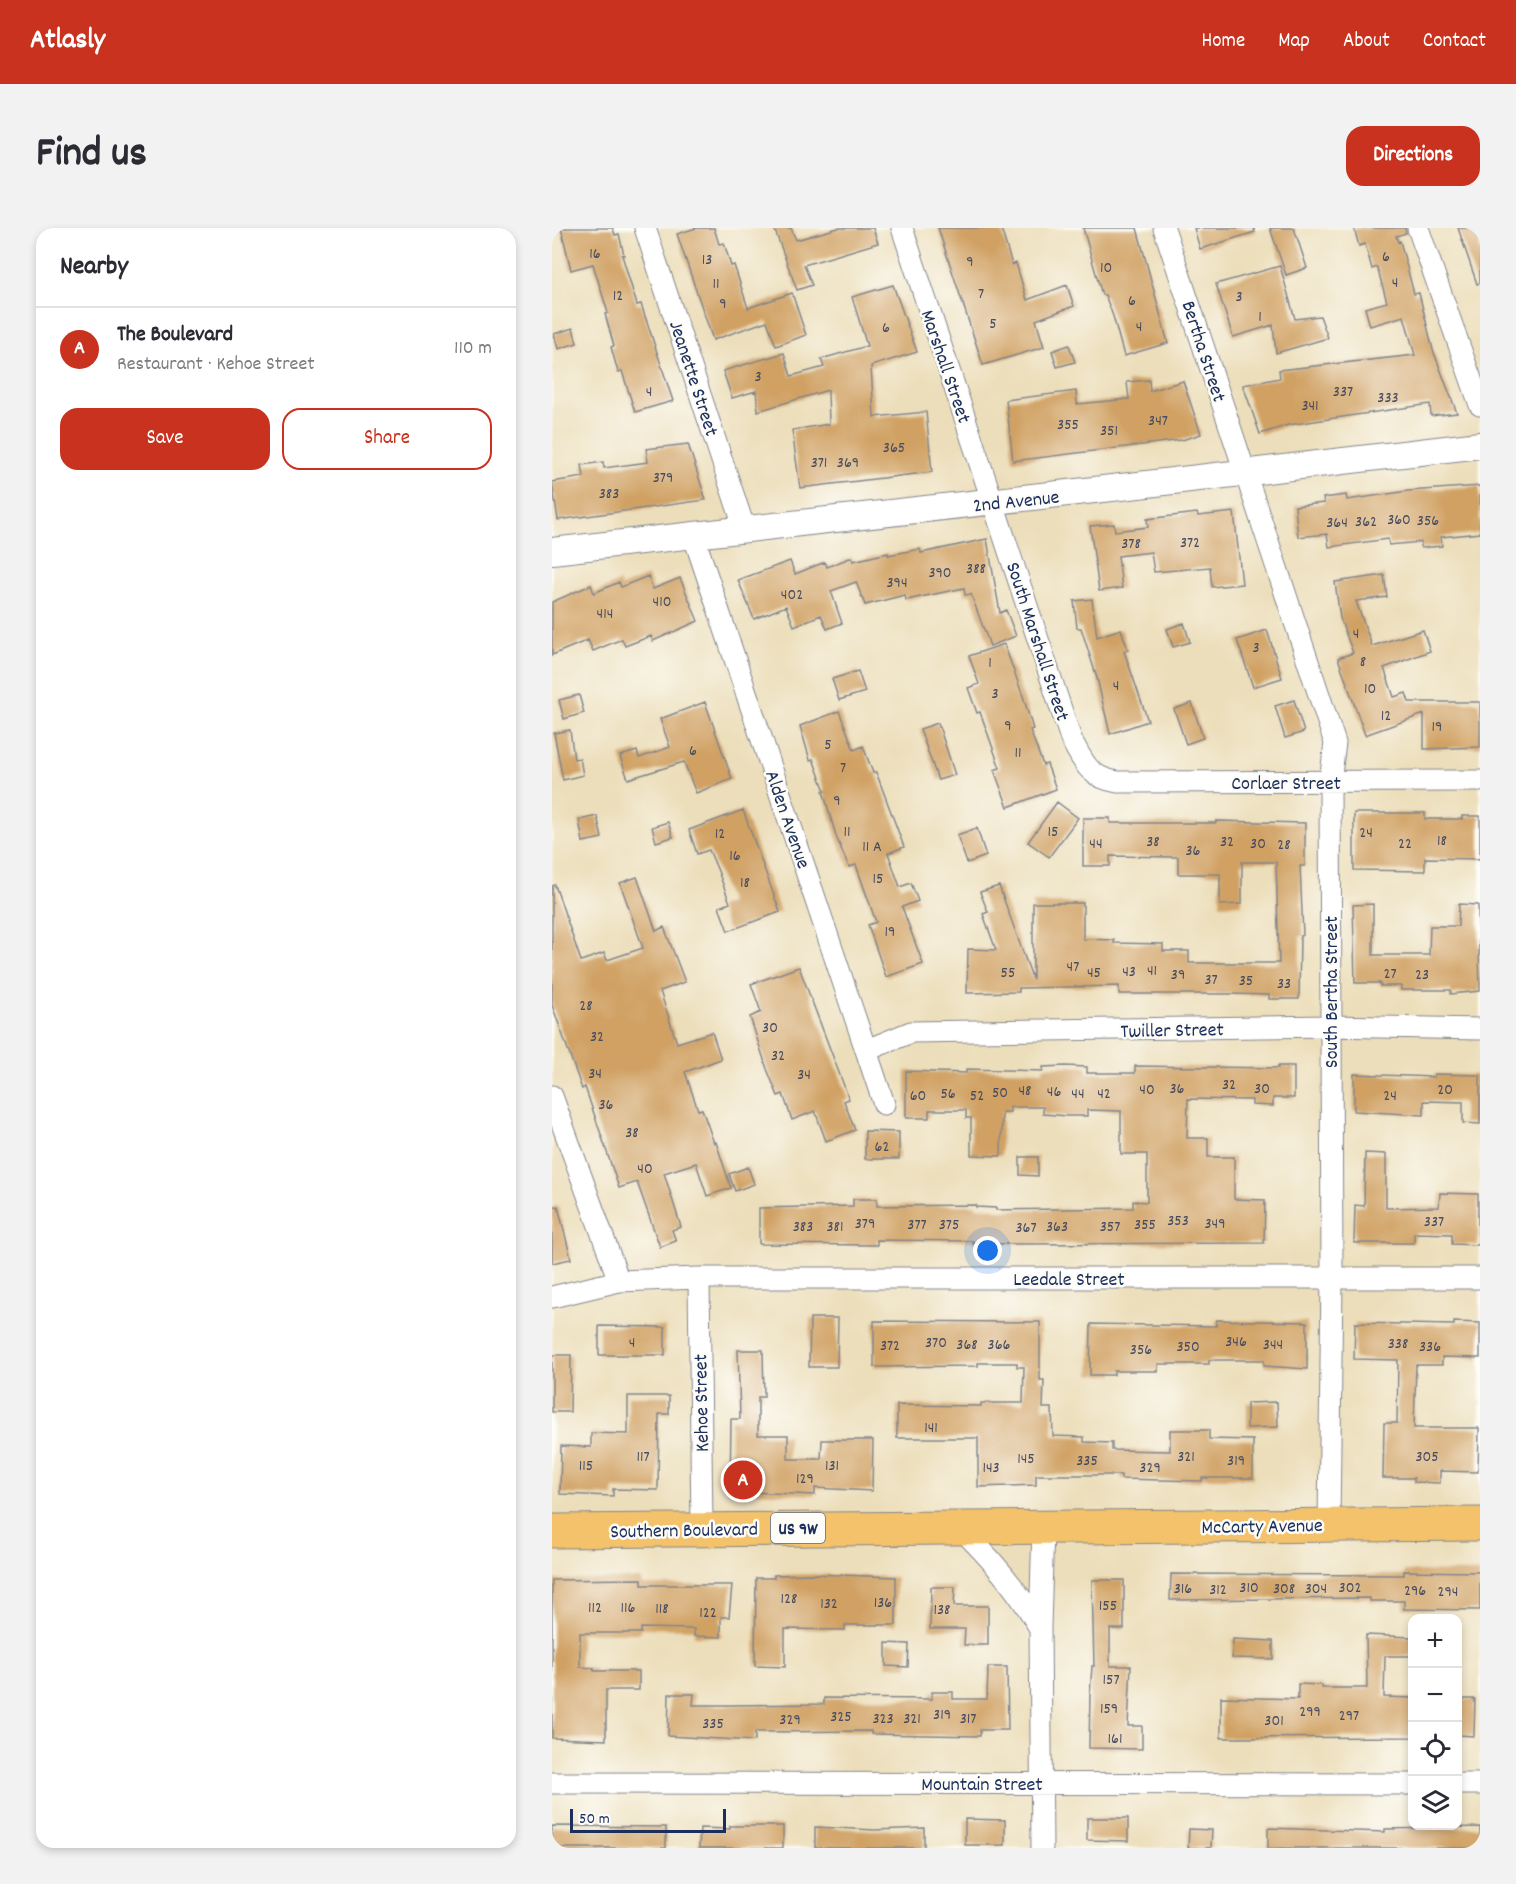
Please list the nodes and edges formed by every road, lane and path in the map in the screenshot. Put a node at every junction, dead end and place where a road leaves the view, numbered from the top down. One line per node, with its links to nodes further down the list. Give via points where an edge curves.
1 (645, 228): 9 (street, Jeanette Street)
2 (902, 228): 8 (street, Marshall Street)
3 (1164, 228): 7 (street, Bertha Street)
4 (1418, 228): 5 (street)
5 (1480, 405)
6 (1480, 445): 7 (street, 2nd Avenue)
7 (1246, 474): 8 (street, 2nd Avenue); 13 (street, South Bertha Street, via 1335,743)
8 (994, 503): 9 (street, 2nd Avenue); 12 (street, South Marshall Street, via 1071,739)
9 (744, 527): 10 (street, 2nd Avenue)
10 (693, 534): 11 (street, 2nd Avenue); 17 (street, Alden Avenue)
11 (552, 551)
12 (1094, 774): 13 (street, Corlaer Street, via 1118,782)
13 (1330, 782): 14 (street, Corlaer Street); 15 (street, South Bertha Street)
14 (1480, 782)
15 (1330, 1026): 16 (street, Twiller Street); 17 (street, Twiller Street, via 911,1032); 21 (street, South Bertha Street)
16 (1480, 1029)
17 (867, 1050): 19 (street, Alden Avenue)
18 (552, 1096): 23 (street)
19 (884, 1104)
20 (699, 1278): 21 (street, Leedale Street); 23 (street, Leedale Street); 29 (street, Kehoe Street)
21 (1332, 1278): 22 (street, Leedale Street); 25 (street, South Bertha Street)
22 (1480, 1278)
23 (619, 1281): 24 (street, Leedale Street)
24 (552, 1297)
25 (1329, 1524): 26 (main road, McCarty Avenue / US 9W); 28 (main road, McCarty Avenue / US 9W)
26 (1480, 1524)
27 (959, 1527): 28 (main road, Southern Boulevard / US 9W); 29 (main road, Southern Boulevard / US 9W); 31 (street, via 984,1551)
28 (1043, 1527): 31 (street)
29 (702, 1528): 30 (main road, Southern Boulevard / US 9W)
30 (552, 1531)
31 (1040, 1627): 33 (street)
32 (552, 1783): 33 (street, Mountain Street)
33 (1042, 1783): 34 (street, Mountain Street); 37 (street)
34 (1408, 1784)
35 (1462, 1784): 36 (street)
36 (1480, 1784)
37 (1042, 1848)

